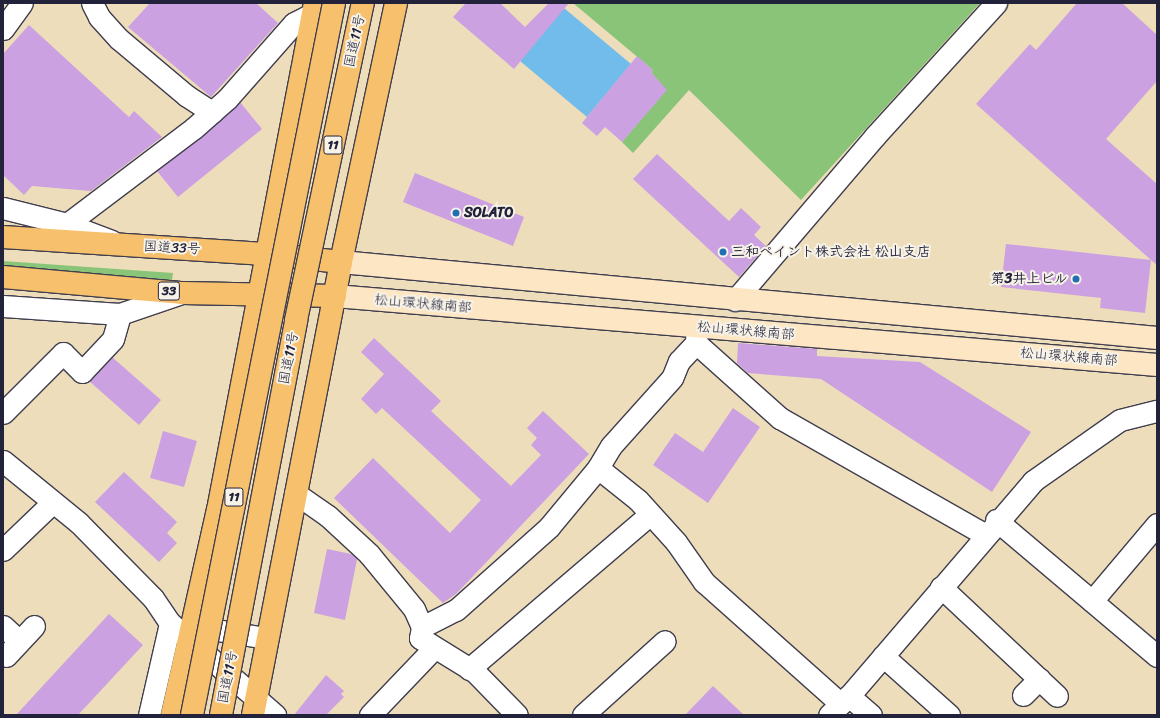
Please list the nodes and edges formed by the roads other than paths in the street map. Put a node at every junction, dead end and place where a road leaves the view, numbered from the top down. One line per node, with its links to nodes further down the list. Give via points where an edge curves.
1 (22, 3): 8 (street)
2 (92, 3): 9 (street, via 99,17 119,39 186,96)
3 (334, 3): 55 (highway, 国道11号 / 11, bridge)
4 (363, 3): 56 (highway, 国道11号 / 11, bridge, via 296,320)
5 (396, 3): 15 (highway, 11)
6 (996, 3): 20 (street, via 875,136)
7 (314, 8): 9 (street, via 294,23); 14 (highway, 11)
8 (3, 29)
9 (212, 112): 11 (street)
10 (3, 208): 11 (street)
11 (67, 224): 13 (street)
12 (3, 238): 13 (highway, 国道33号)
13 (124, 245): 14 (highway, 国道33号)
14 (268, 254): 15 (highway, 国道33号); 18 (highway, 11)
15 (341, 262): 19 (highway, 11); 20 (street, 松山環状線南部)
16 (3, 277): 17 (highway, 33)
17 (183, 293): 18 (highway, 33); 22 (street)
18 (261, 296): 19 (highway, 33); 41 (highway, 11, via 218,510)
19 (335, 296): 23 (street, 松山環状線南部); 30 (highway, 11)
20 (735, 300): 24 (street, 松山環状線南部)
21 (3, 306): 22 (street)
22 (120, 314): 27 (street, via 113,339 82,372 63,353)
23 (697, 335): 25 (street, 松山環状線南部); 29 (street, via 679,361 672,378 611,446); 34 (street, via 780,418)
24 (1157, 338)
25 (1157, 365)
26 (1157, 411): 34 (street, via 1120,420 1033,481)
27 (3, 413)
28 (3, 461): 31 (street)
29 (598, 468): 32 (street, via 638,500); 40 (street, via 549,527 456,610)
30 (295, 493): 40 (street, via 328,516 368,554 414,609); 42 (highway, 11)
31 (53, 502): 35 (street); 41 (street)
32 (649, 516): 47 (street); 51 (street, via 676,542 704,582)
33 (1157, 524): 37 (street)
34 (990, 527): 36 (street); 37 (street)
35 (3, 550)
36 (941, 586): 45 (street); 48 (street)
37 (1092, 601): 46 (street)
38 (3, 626): 39 (street, via 13,648)
39 (34, 626)
40 (422, 627): 44 (street, via 420,638)
41 (183, 629): 42 (street); 52 (street); 53 (street); 54 (highway, 11, via 183,661)
42 (266, 638): 52 (highway, 11)
43 (665, 641): 60 (street)
44 (433, 648): 47 (street); 58 (street)
45 (883, 656): 51 (street); 62 (street)
46 (1157, 656)
47 (469, 669): 59 (street, via 502,697)
48 (1039, 679): 49 (street); 50 (street)
49 (1023, 695)
50 (1057, 696)
51 (840, 705): 61 (street)
52 (255, 707): 57 (street)
53 (149, 715)
54 (172, 715)
55 (192, 715)
56 (221, 715)
57 (275, 715)
58 (370, 715)
59 (517, 715)
60 (583, 715)
61 (871, 715)
62 (949, 715)

